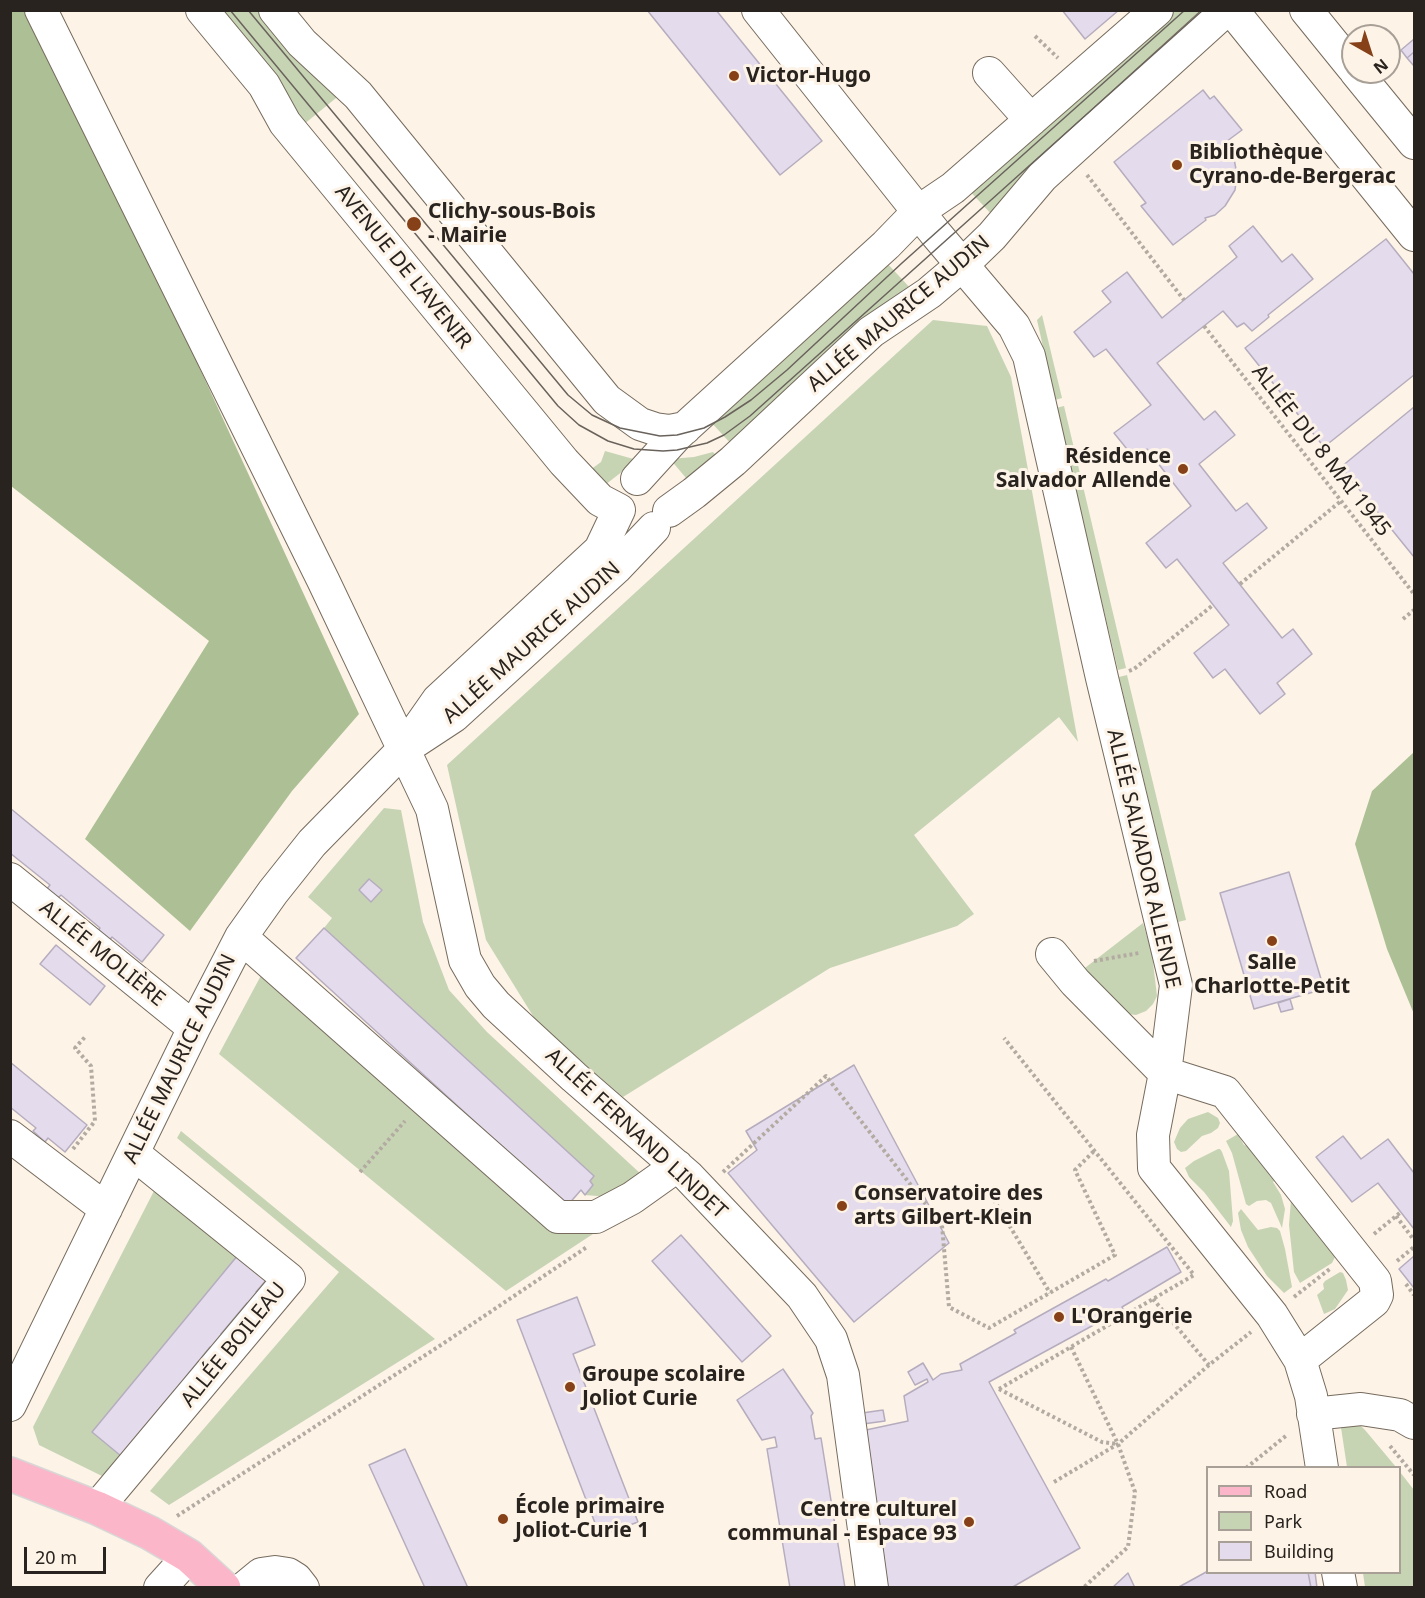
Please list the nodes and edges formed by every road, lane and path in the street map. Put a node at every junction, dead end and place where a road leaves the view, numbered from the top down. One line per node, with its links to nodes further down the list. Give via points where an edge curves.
1 (41, 10): 34 (street, ALLÉE FERNAND LINDET)
2 (202, 10): 26 (street, AVENUE DE L'AVENIR, via 264,86 285,123 564,462 600,500)
3 (275, 10): 22 (street, via 302,43 358,95 592,384)
4 (758, 10): 17 (street, ALLÉE SALVADOR ALLENDE)
5 (1157, 10): 14 (street)
6 (1226, 10): 16 (street, ALLÉE MAURICE AUDIN)
7 (1232, 10): 18 (street)
8 (1306, 10): 10 (street)
9 (1035, 36): 11 (path)
10 (1341, 53)
11 (1055, 54)
12 (989, 72): 14 (street)
13 (1366, 84): 15 (street)
14 (1031, 120): 17 (street, via 953,188)
15 (1414, 143)
16 (1069, 152): 19 (street, ALLÉE MAURICE AUDIN); 20 (path)
17 (919, 212): 19 (street, ALLÉE SALVADOR ALLENDE); 23 (street)
18 (1414, 234)
19 (962, 264): 27 (street, ALLÉE MAURICE AUDIN, via 929,293 871,332 733,461); 33 (street, ALLÉE SALVADOR ALLENDE, via 1014,326 1029,356)
20 (1184, 300)
21 (1204, 326): 25 (path, ALLÉE DU 8 MAI 1945)
22 (640, 424): 23 (street, via 670,431); 24 (street, via 649,444)
23 (685, 428): 24 (street)
24 (648, 474): 26 (street, via 628,483 618,500); 27 (street, via 669,495)
25 (1342, 501): 28 (path); 29 (path, ALLÉE DU 8 MAI 1945)
26 (619, 510): 27 (street, via 629,526 645,530); 34 (street, ALLÉE MAURICE AUDIN, via 600,550 438,700)
27 (662, 519): 34 (street, ALLÉE MAURICE AUDIN, via 616,568 454,716)
28 (1240, 584)
29 (1414, 594)
30 (1213, 605): 33 (path, via 1134,669)
31 (1414, 610): 32 (path)
32 (1403, 619)
33 (1102, 678): 37 (street, ALLÉE SALVADOR ALLENDE)
34 (403, 750): 36 (street, ALLÉE MAURICE AUDIN, via 312,843); 48 (street, ALLÉE FERNAND LINDET, via 432,809 465,960 480,986 574,1077)
35 (10, 879): 39 (street, ALLÉE MOLIÈRE)
36 (241, 937): 39 (street, ALLÉE MAURICE AUDIN); 43 (street)
37 (1167, 949): 38 (path, via 1088,962); 42 (street, ALLÉE SALVADOR ALLENDE, via 1176,985)
38 (1065, 971): 42 (street)
39 (194, 1029): 47 (street, ALLÉE MAURICE AUDIN)
40 (85, 1036): 49 (path, via 75,1048 91,1066 95,1121)
41 (1004, 1038): 46 (path)
42 (1165, 1073): 58 (street, via 1225,1092); 61 (street, ALLÉE SALVADOR ALLENDE, via 1153,1135 1154,1168)
43 (425, 1097): 48 (street, via 558,1216 596,1217 632,1198); 50 (path)
44 (10, 1136): 49 (street)
45 (745, 1150): 59 (path, via 826,1076 942,1225 949,1307 989,1328)
46 (1095, 1150): 59 (path, via 1075,1170 1115,1255); 60 (path, via 1194,1275)
47 (134, 1154): 52 (street, ALLÉE MAURICE AUDIN); 74 (street, ALLÉE BOILEAU, via 289,1279)
48 (677, 1166): 81 (street, ALLÉE FERNAND LINDET, via 802,1296 831,1339 843,1375)
49 (55, 1170): 52 (street)
50 (360, 1172)
51 (994, 1200): 59 (path)
52 (106, 1209): 64 (street, ALLÉE MAURICE AUDIN)
53 (1401, 1212): 54 (path)
54 (1396, 1216): 55 (path); 56 (path)
55 (1384, 1226)
56 (1414, 1240)
57 (594, 1243): 75 (path)
58 (1352, 1252): 61 (path); 63 (street, via 1375,1281 1377,1295)
59 (1050, 1293)
60 (1153, 1299): 62 (path); 65 (path)
61 (1272, 1315): 63 (street, ALLÉE SALVADOR ALLENDE); 65 (path)
62 (1071, 1346): 69 (path); 69 (path, via 999,1389 1102,1442)
63 (1300, 1360): 67 (street, ALLÉE SALVADOR ALLENDE)
64 (20, 1364): 66 (street, ALLÉE MAURICE AUDIN)
65 (1209, 1365): 69 (path)
66 (10, 1405)
67 (1313, 1414): 68 (street, via 1361,1409); 70 (path); 71 (street, ALLÉE SALVADOR ALLENDE)
68 (1410, 1418)
69 (1118, 1444): 73 (path); 82 (path, via 1135,1492 1128,1548)
70 (1247, 1466)
71 (1322, 1466)
72 (10, 1474): 74 (main road)
73 (1054, 1482)
74 (97, 1508): 75 (main road)
75 (150, 1533): 76 (main road)
76 (189, 1556): 77 (street); 78 (main road)
77 (160, 1587)
78 (224, 1587)
79 (244, 1587): 80 (street, via 261,1574 274,1572 288,1574)
80 (303, 1587)
81 (872, 1587)
82 (1083, 1587)

